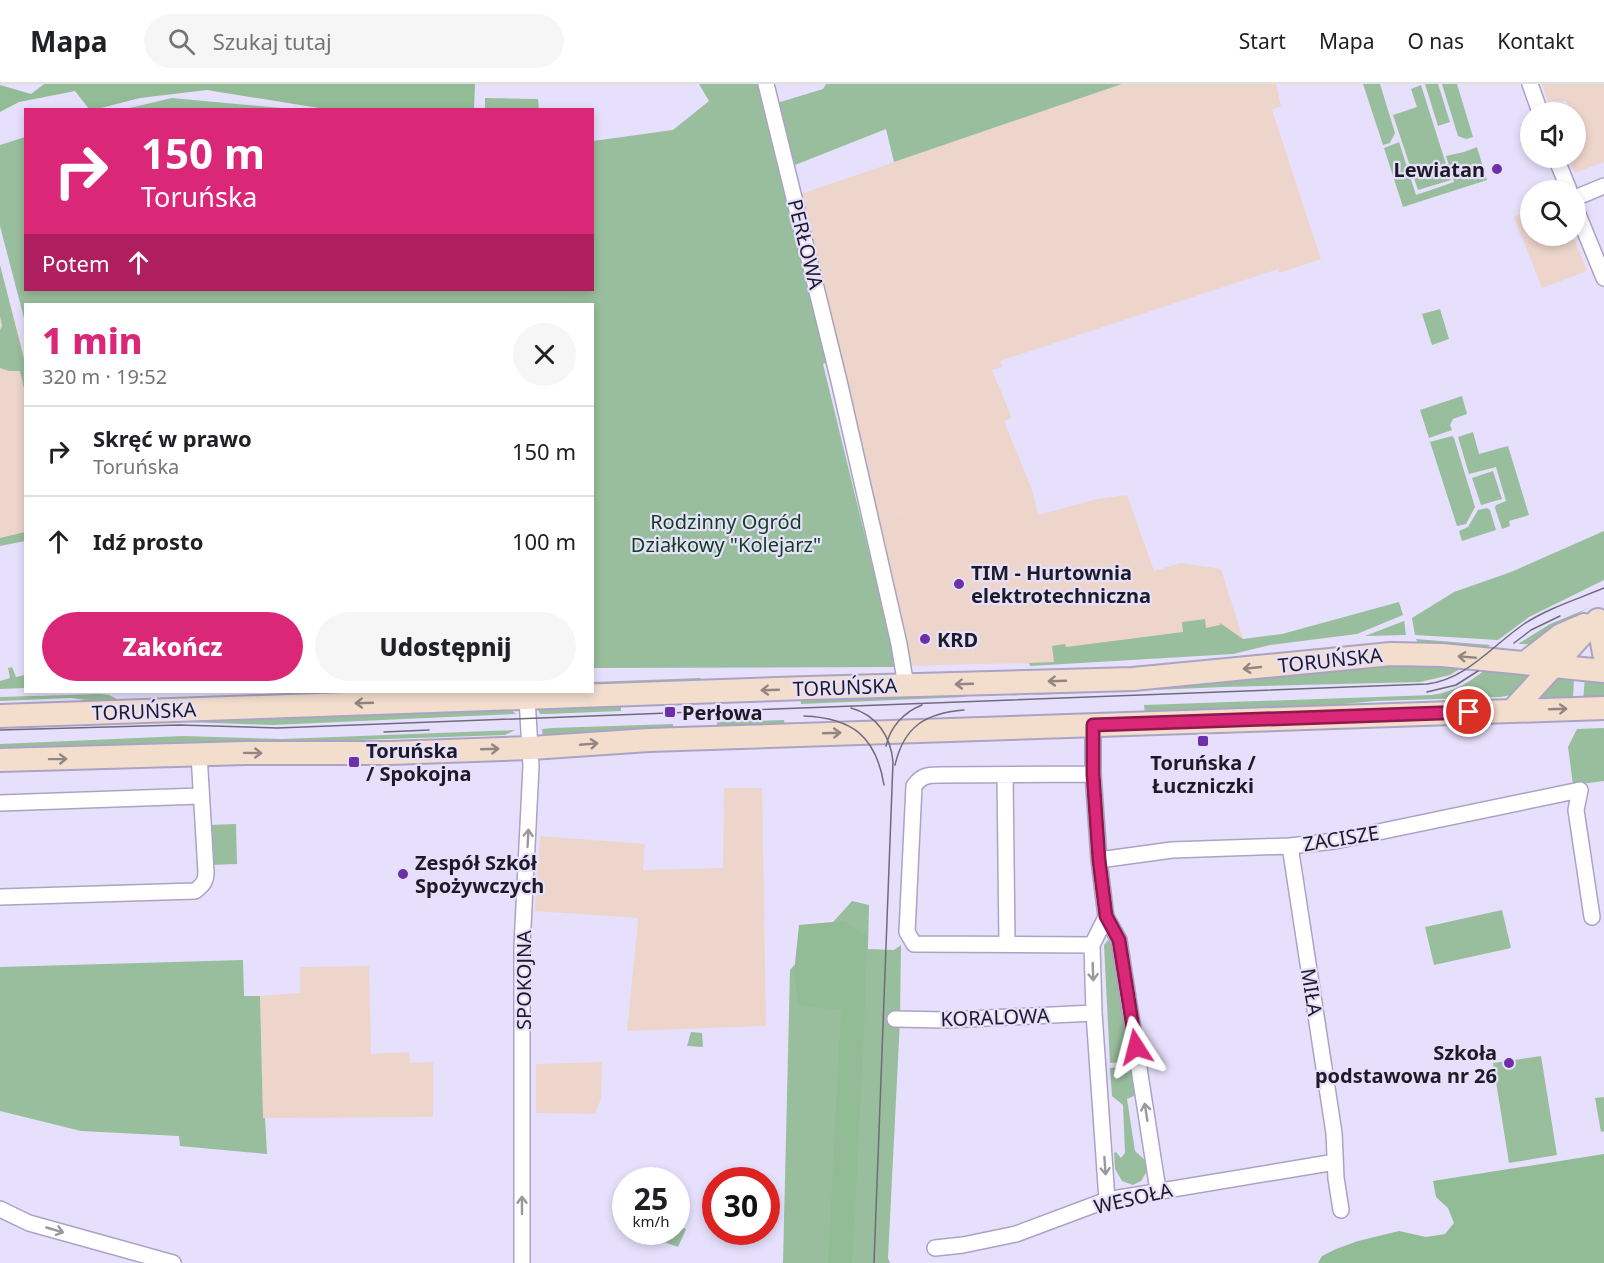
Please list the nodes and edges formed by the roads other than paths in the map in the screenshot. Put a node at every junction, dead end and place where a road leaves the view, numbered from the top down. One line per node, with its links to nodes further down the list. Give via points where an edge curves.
1 (766, 84): 13 (street, PERŁOWA, via 839,381)
2 (1530, 84): 3 (street)
3 (1536, 102)
4 (1604, 186): 5 (street)
5 (1586, 193)
6 (1586, 234): 7 (street)
7 (1604, 278)
8 (1601, 619): 9 (main road); 10 (main road, via 1561,635); 11 (main road)
9 (1604, 653)
10 (1525, 663): 11 (main road, TORUŃSKA); 13 (main road, TORUŃSKA, one-way to 13, via 1392,654 1133,679)
11 (1553, 666): 12 (main road, TORUŃSKA); 16 (main road)
12 (1604, 670)
13 (906, 686): 14 (main road, TORUŃSKA, one-way to 14)
14 (527, 698): 17 (main road, TORUŃSKA, one-way to 17); 19 (street, SPOKOJNA)
15 (1604, 708): 16 (main road, one-way to 15)
16 (1513, 710): 18 (main road)
17 (0, 716)
18 (1093, 725): 19 (main road, one-way to 18, via 649,740); 22 (street)
19 (531, 748): 20 (main road, one-way to 19); 42 (street, SPOKOJNA, one-way to 19, via 522,946)
20 (199, 754): 21 (main road, one-way to 20); 24 (street)
21 (0, 760)
22 (1093, 774): 23 (street); 27 (street)
23 (1005, 775): 31 (street); 31 (street, via 918,779 914,786 907,932 914,944)
24 (200, 796): 25 (street); 28 (street, via 206,879 195,891)
25 (0, 803)
26 (1290, 846): 27 (street, ZACISZE, via 1172,850); 30 (street, ZACISZE, via 1345,839 1580,790 1576,810); 35 (street, MIŁA, via 1334,1133)
27 (1099, 860): 29 (street)
28 (0, 897)
29 (1106, 916): 32 (street); 36 (street, one-way to 29, via 1119,940)
30 (1592, 917)
31 (1007, 944): 32 (street)
32 (1092, 945): 33 (street, one-way to 33)
33 (1095, 1013): 34 (street, KORALOWA); 37 (street, one-way to 37)
34 (895, 1019)
35 (1335, 1162): 36 (street, WESOŁA); 39 (street, MIŁA)
36 (1158, 1190): 37 (street, WESOŁA)
37 (1107, 1200): 40 (street, WESOŁA, via 1016,1234)
38 (0, 1209): 41 (street, one-way to 41, via 29,1223)
39 (1341, 1210)
40 (935, 1248)
41 (173, 1263)
42 (522, 1263)

